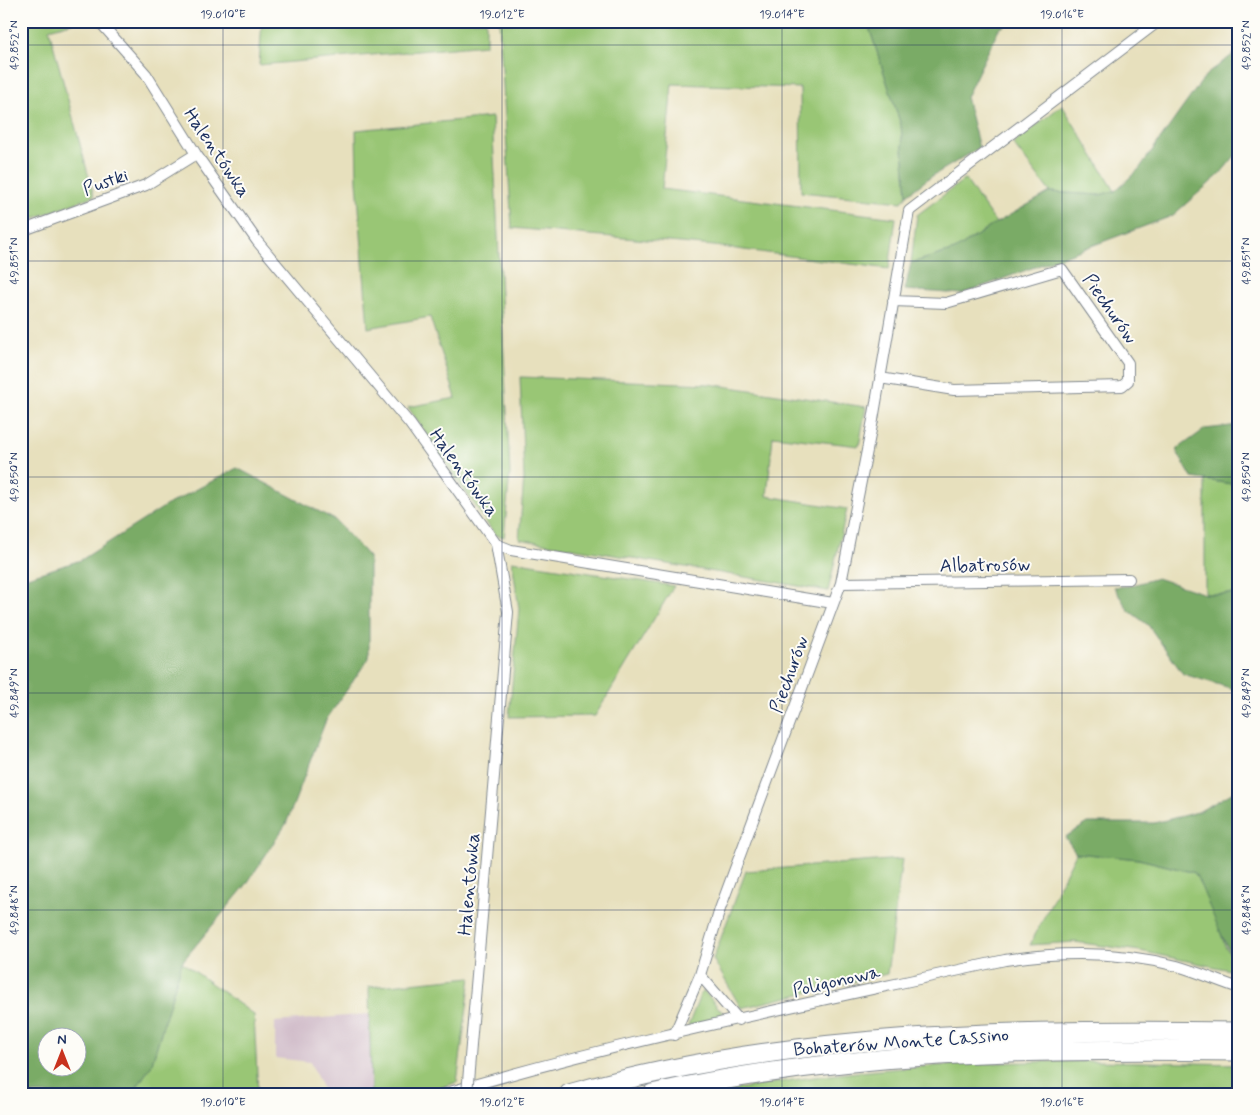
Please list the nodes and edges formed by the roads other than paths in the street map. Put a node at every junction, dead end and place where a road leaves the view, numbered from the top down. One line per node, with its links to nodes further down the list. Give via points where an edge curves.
1 (99, 21): 3 (street, Halentówka, via 146,74)
2 (1159, 21): 5 (street, Piechurów, via 909,211)
3 (196, 154): 4 (street, Pustki, via 146,185); 7 (street, Halentówka, via 257,241 410,424)
4 (21, 231)
5 (893, 301): 6 (street, Piechurów); 6 (street, Piechurów, via 946,303 1062,269 1128,362 1128,381 1122,386 954,390)
6 (880, 378): 9 (street, Piechurów)
7 (496, 544): 10 (street, via 511,550); 18 (street, Halentówka, bridge, via 508,612)
8 (1129, 579): 9 (street, Albatrosów)
9 (841, 583): 10 (street, Piechurów)
10 (833, 603): 11 (street, Piechurów, via 720,910)
11 (700, 975): 13 (street); 15 (street, Piechurów)
12 (1239, 988): 13 (street, Poligonowa, via 1177,966 1132,958 1080,953 1041,954)
13 (739, 1020): 15 (street, Poligonowa)
14 (1239, 1032): 19 (highway, Bohaterów Monte Cassino, via 1075,1030 889,1038 706,1062)
15 (674, 1035): 17 (street, Poligonowa, via 505,1075)
16 (1239, 1051): 20 (highway, Bohaterów Monte Cassino, via 1075,1050 891,1057 710,1080)
17 (443, 1094)
18 (467, 1094)
19 (568, 1094)
20 (652, 1094)

